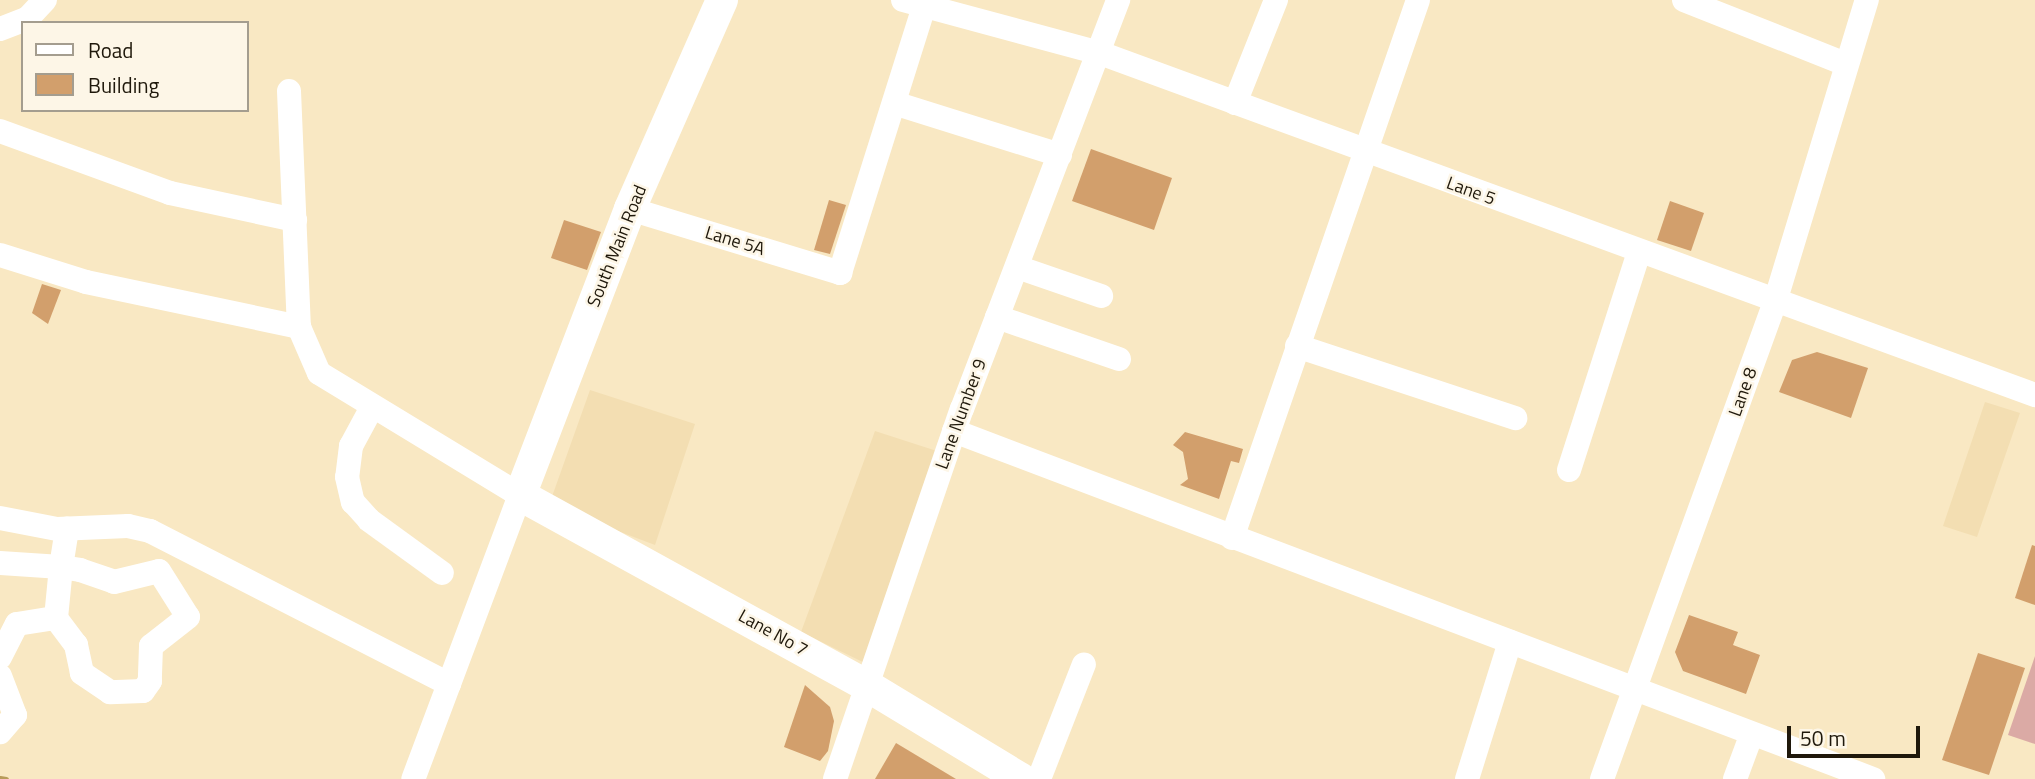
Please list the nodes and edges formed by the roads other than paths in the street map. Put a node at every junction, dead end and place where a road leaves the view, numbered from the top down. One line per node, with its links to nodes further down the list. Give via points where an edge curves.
1 (45, 0): 9 (street, via 28,18)
2 (722, 0): 18 (main road, South Main Road)
3 (1118, 0): 10 (street, Lane Number 9)
4 (1276, 0): 14 (street)
5 (1418, 0): 16 (street)
6 (1684, 0): 11 (street)
7 (1867, 0): 11 (street, Lane 8)
8 (913, 3): 10 (street, Lane 5); 13 (street)
9 (0, 29)
10 (1100, 53): 14 (street, Lane 5); 17 (street, Lane Number 9)
11 (1846, 64): 24 (street, Lane 8)
12 (289, 91): 19 (street)
13 (894, 103): 17 (street); 18 (street, Lane 5A, via 840,272)
14 (1235, 103): 16 (street, Lane 5)
15 (0, 131): 19 (street, via 170,193)
16 (1363, 152): 20 (street, Lane 5); 27 (street)
17 (1060, 155): 22 (street, Lane Number 9)
18 (630, 209): 34 (main road, South Main Road)
19 (295, 220): 26 (street)
20 (1639, 252): 24 (street, Lane 5); 33 (street)
21 (0, 255): 26 (street, via 98,285)
22 (1017, 268): 23 (street); 25 (street, Lane Number 9)
23 (1101, 296)
24 (1775, 302): 29 (street, Lane 5); 48 (street, Lane 8)
25 (998, 317): 28 (street); 32 (street, Lane Number 9)
26 (299, 327): 30 (street, via 319,373)
27 (1297, 346): 31 (street); 37 (street)
28 (1119, 359)
29 (2035, 395)
30 (371, 409): 34 (street); 40 (street, via 351,446 347,477 353,502 369,520)
31 (1515, 418)
32 (954, 431): 37 (street); 47 (street, Lane Number 9)
33 (1569, 470)
34 (520, 495): 46 (street); 47 (main road, Lane No 7)
35 (0, 518): 36 (street)
36 (67, 528): 39 (street); 46 (street, via 128,526 150,531)
37 (1232, 538): 42 (street)
38 (0, 563): 39 (street)
39 (61, 567): 41 (street); 41 (street, via 114,582 159,571 188,617 151,646 148,687 110,692 82,673 76,645)
40 (442, 573)
41 (56, 618): 43 (street, via 17,624)
42 (1510, 642): 48 (street); 55 (street)
43 (0, 657)
44 (1084, 664): 54 (street)
45 (0, 676): 49 (street, via 15,715)
46 (449, 684): 51 (street)
47 (866, 685): 52 (street, Lane Number 9); 53 (main road, Lane No 7)
48 (1636, 687): 50 (street); 56 (street, Lane 8)
49 (0, 732)
50 (1751, 736): 57 (street); 58 (street)
51 (413, 779)
52 (835, 779)
53 (1021, 779)
54 (1039, 779)
55 (1467, 779)
56 (1602, 779)
57 (1735, 779)
58 (1873, 779)

